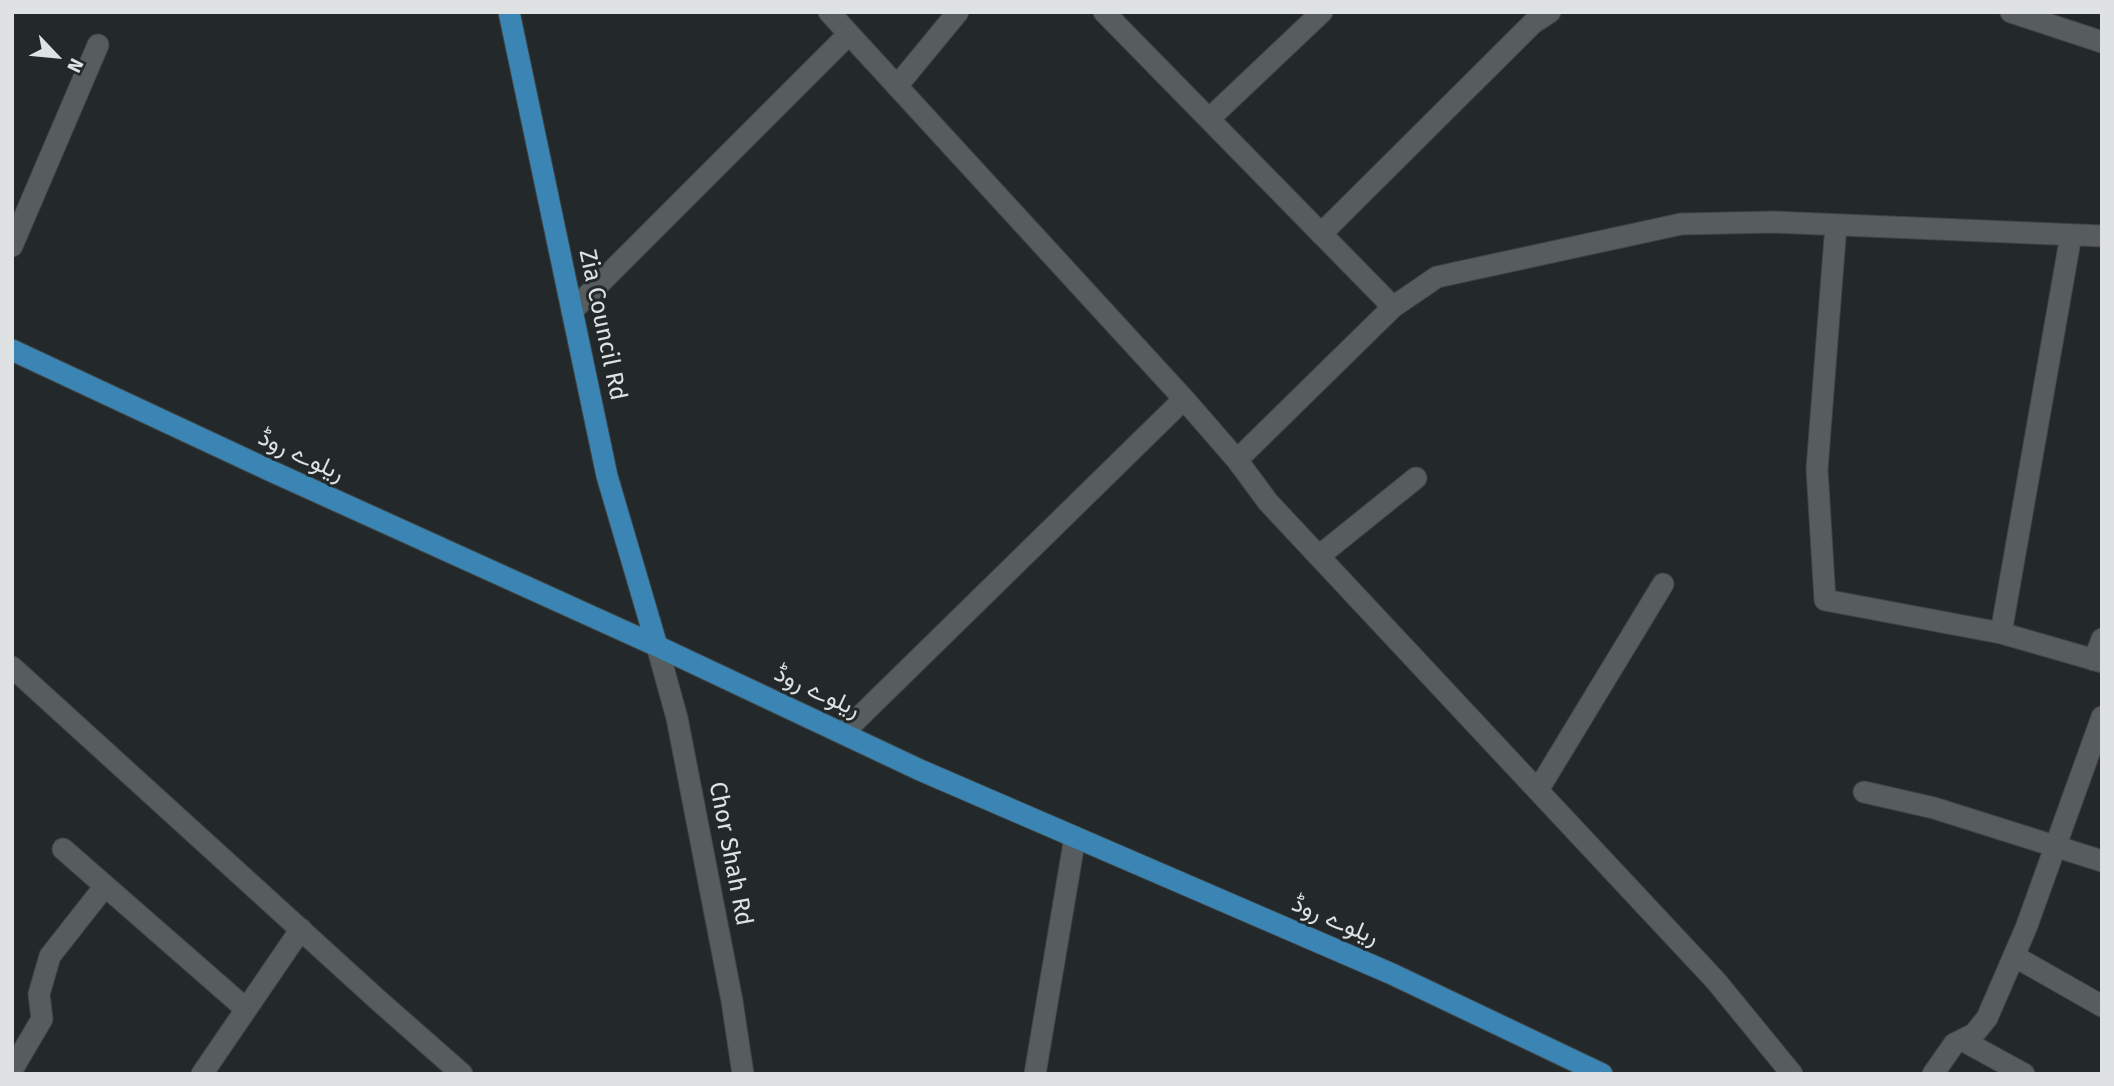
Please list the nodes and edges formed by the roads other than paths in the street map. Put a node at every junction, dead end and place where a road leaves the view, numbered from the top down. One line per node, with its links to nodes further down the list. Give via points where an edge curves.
1 (509, 12): 19 (main road, Zia Council Rd)
2 (830, 12): 8 (street)
3 (958, 12): 11 (street)
4 (1104, 12): 12 (street)
5 (1322, 12): 12 (street)
6 (1550, 12): 14 (street, via 1524,32)
7 (2011, 12): 9 (street)
8 (849, 34): 11 (street); 19 (street)
9 (2102, 42)
10 (98, 45): 17 (street)
11 (897, 86): 21 (street)
12 (1209, 120): 14 (street)
13 (1836, 225): 15 (street); 18 (street, via 1681,224 1437,277); 26 (street, via 1817,469 1825,600)
14 (1321, 234): 18 (street)
15 (2071, 235): 16 (street); 26 (street)
16 (2102, 236)
17 (12, 246)
18 (1393, 307): 22 (street)
19 (572, 311): 28 (main road, Zia Council Rd, via 607,476)
20 (12, 350): 28 (main road, ریلوے روڈ)
21 (1184, 400): 22 (street); 32 (street)
22 (1237, 460): 24 (street, via 1268,502)
23 (1416, 478): 24 (street)
24 (1319, 556): 33 (street)
25 (1663, 584): 33 (street)
26 (2001, 633): 29 (street)
27 (2102, 639): 29 (street)
28 (657, 646): 32 (main road, ریلوے روڈ); 48 (street, Chor Shah Rd, via 677,718)
29 (2098, 661)
30 (12, 667): 40 (street)
31 (2102, 717): 36 (street)
32 (843, 733): 35 (main road, ریلوے روڈ)
33 (1538, 790): 51 (street, via 1716,981)
34 (1864, 792): 36 (street, via 1934,808)
35 (1075, 837): 49 (street); 50 (main road, ریلوے روڈ, via 1392,974)
36 (2056, 846): 38 (street); 41 (street)
37 (63, 849): 39 (street)
38 (2102, 861)
39 (105, 886): 43 (street); 45 (street, via 50,956 39,994 42,1019)
40 (300, 929): 43 (street); 47 (street)
41 (2014, 956): 42 (street); 44 (street, via 1986,1018 1974,1034)
42 (2102, 1006)
43 (246, 1009): 46 (street)
44 (1962, 1040): 52 (street); 53 (street)
45 (12, 1070)
46 (202, 1074)
47 (462, 1074)
48 (743, 1074)
49 (1035, 1074)
50 (1602, 1074)
51 (1793, 1074)
52 (1933, 1074)
53 (2024, 1074)

